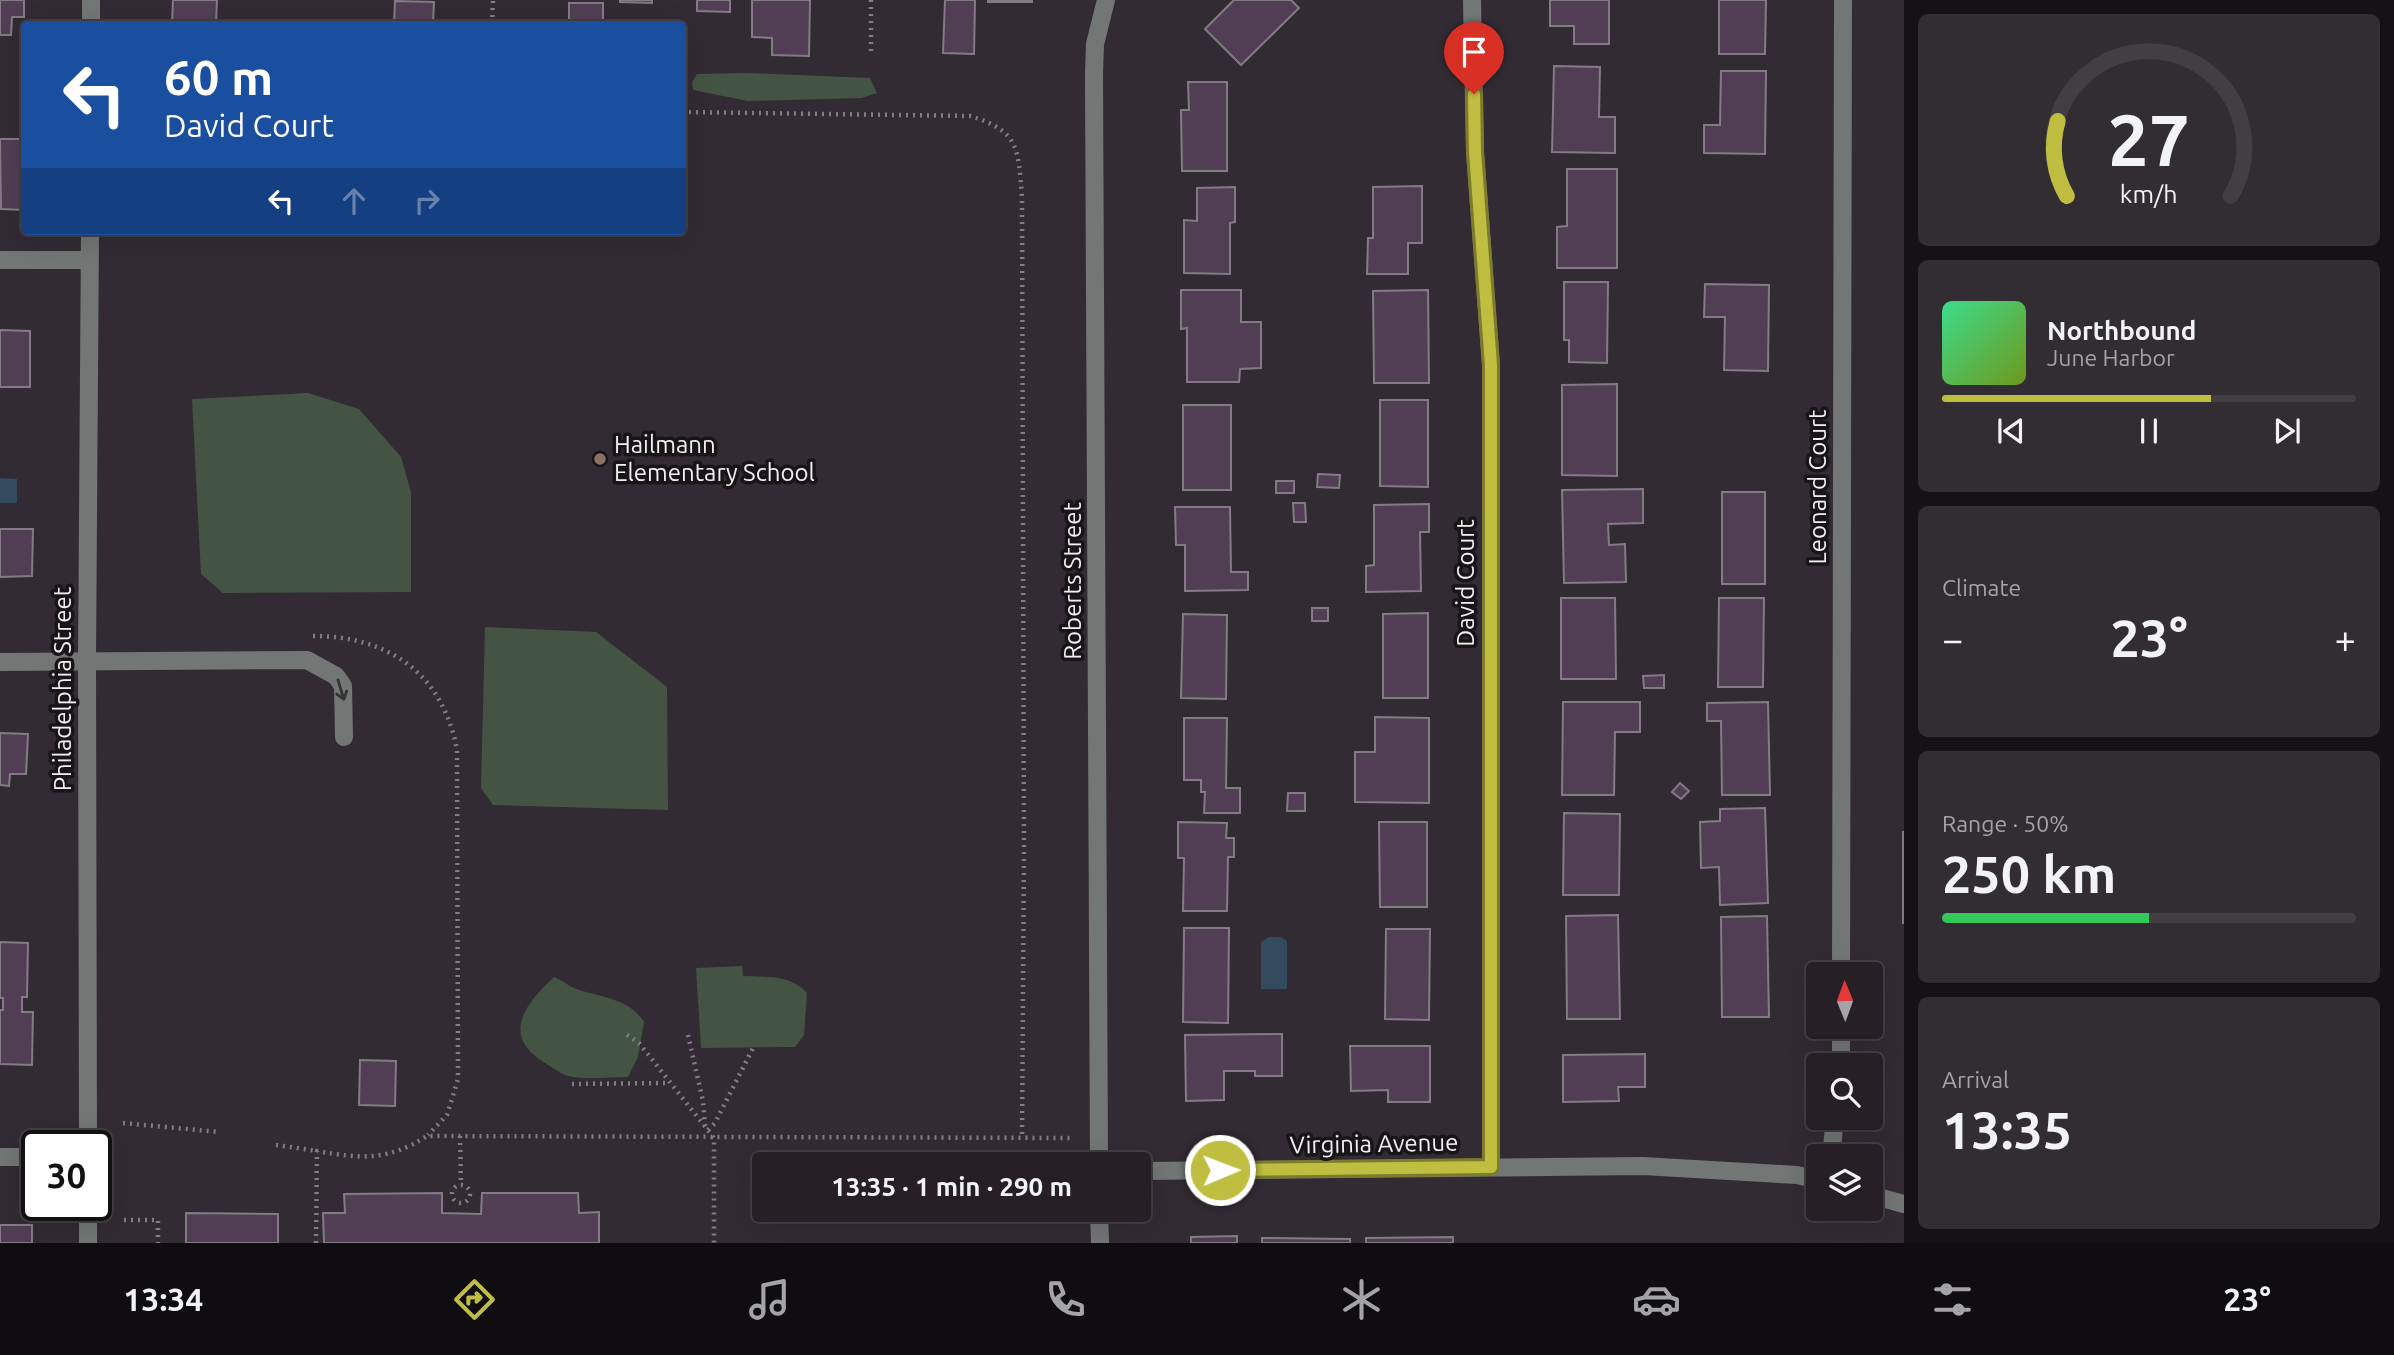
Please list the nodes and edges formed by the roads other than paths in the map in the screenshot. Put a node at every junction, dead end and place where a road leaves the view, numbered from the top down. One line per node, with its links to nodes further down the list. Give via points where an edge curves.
1 (91, 0): 5 (street)
2 (1106, 0): 14 (street, Roberts Street, via 1095,44 1094,74)
3 (1472, 0): 17 (street, David Court, via 1475,152 1491,365)
4 (1843, 0): 12 (street, Leonard Court)
5 (90, 21)
6 (90, 235): 8 (street, Philadelphia Street)
7 (0, 260): 8 (street)
8 (89, 260): 9 (street, Philadelphia Street)
9 (87, 660): 10 (street); 11 (street, one-way to 11, via 307,660 336,676 343,686); 13 (street, Philadelphia Street)
10 (0, 662)
11 (344, 737)
12 (1842, 962)
13 (88, 1130)
14 (1100, 1152)
15 (0, 1157): 16 (street)
16 (21, 1157)
17 (1491, 1167): 18 (street, Virginia Avenue); 19 (street, Virginia Avenue, via 1704,1168)
18 (1151, 1171)
19 (1806, 1177)
20 (1883, 1198): 21 (street)
21 (1904, 1204)
22 (88, 1221): 24 (street)
23 (1099, 1222): 25 (street)
24 (88, 1243)
25 (1100, 1243)

